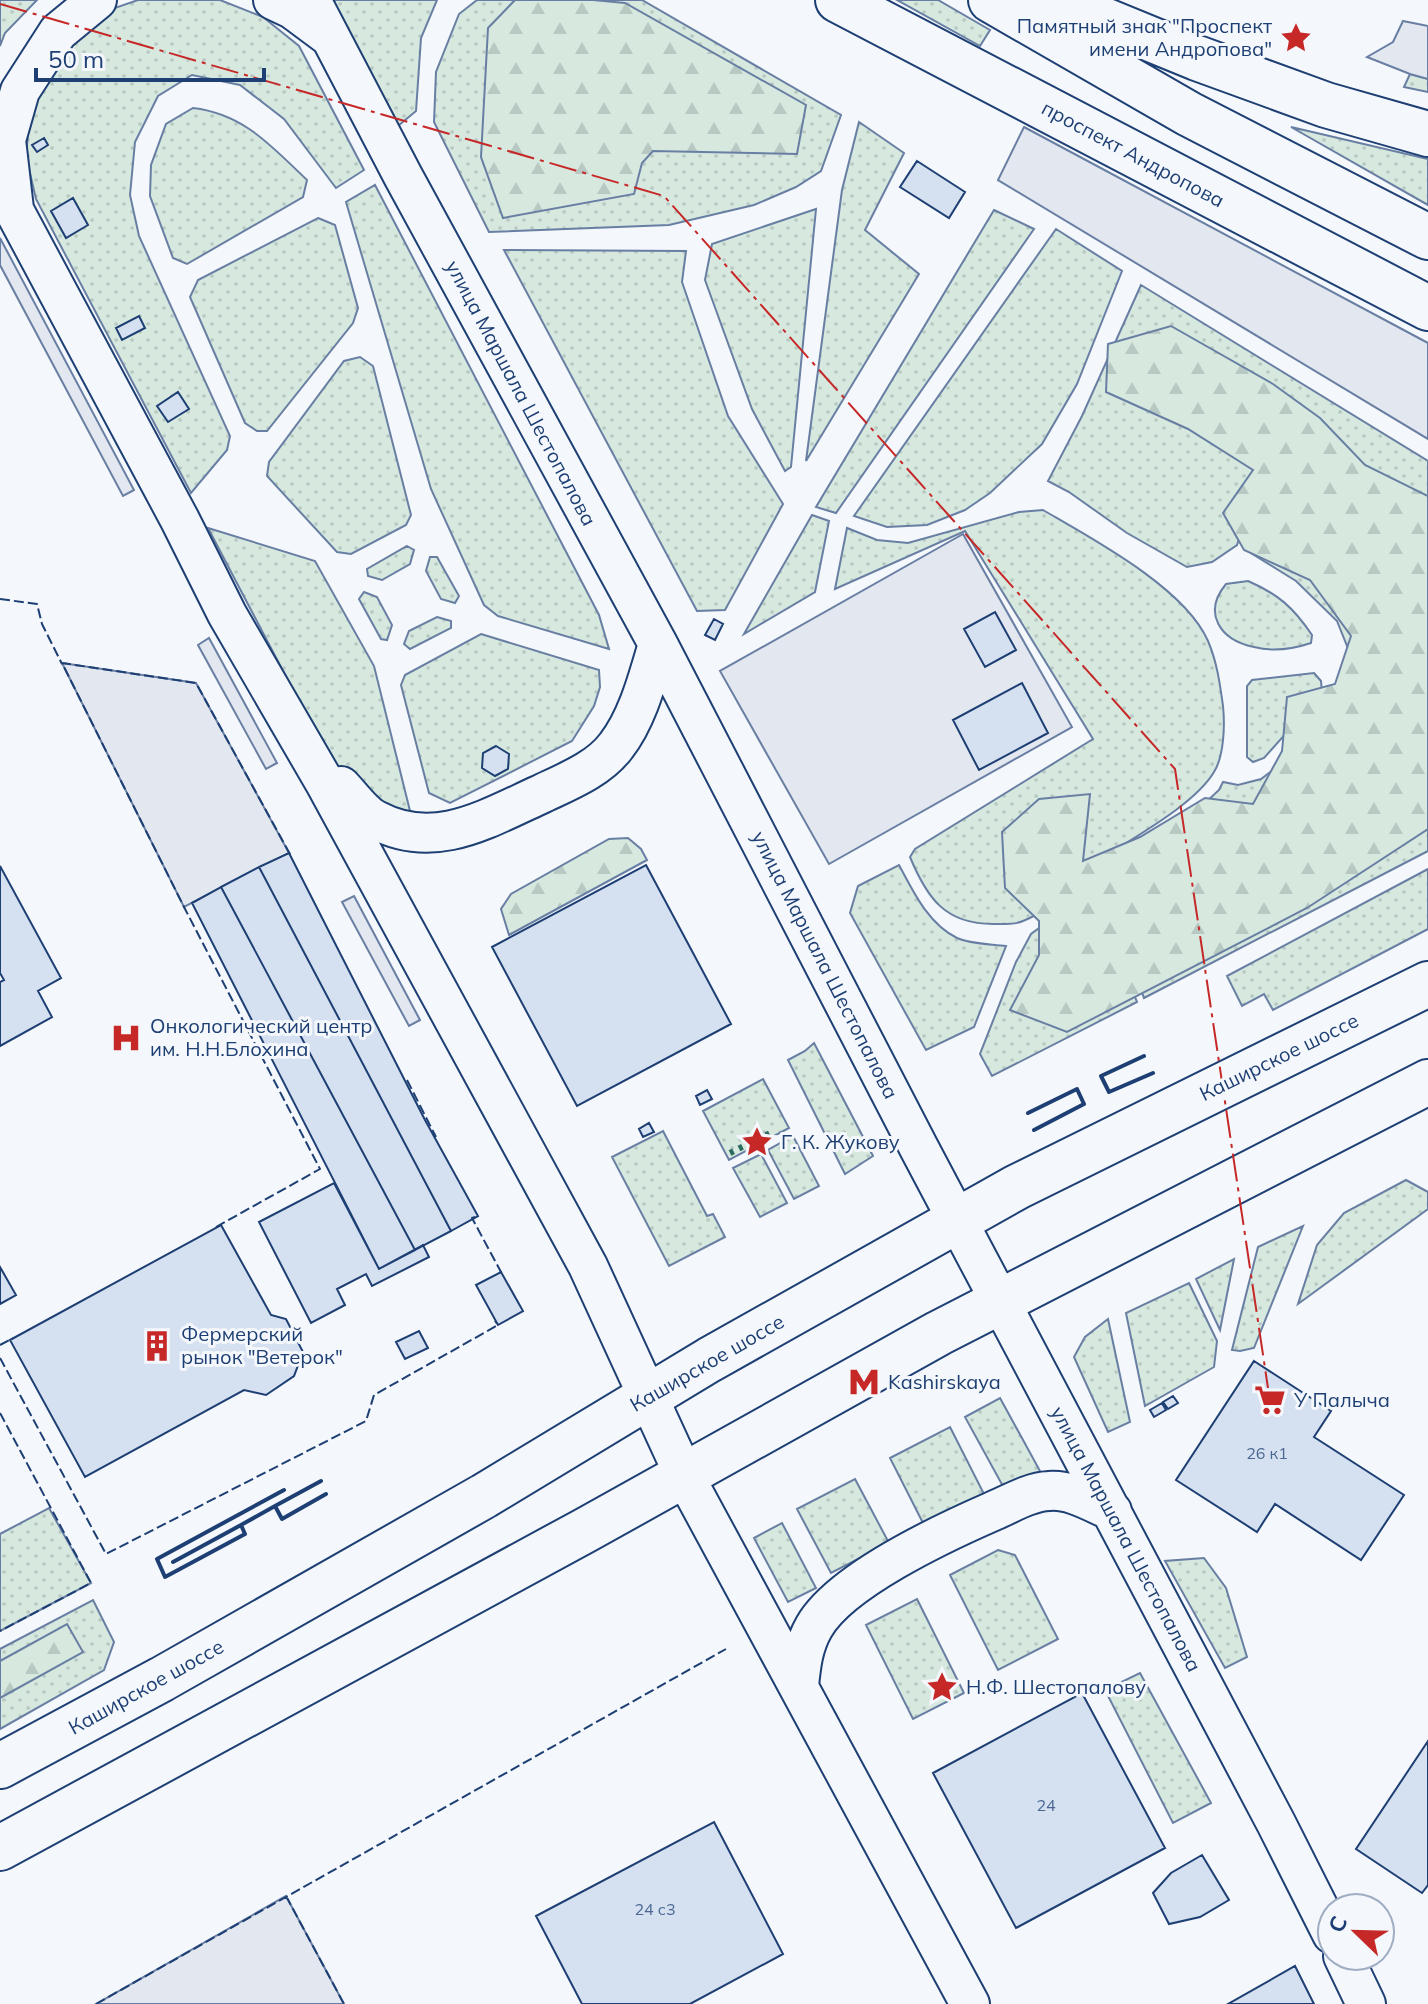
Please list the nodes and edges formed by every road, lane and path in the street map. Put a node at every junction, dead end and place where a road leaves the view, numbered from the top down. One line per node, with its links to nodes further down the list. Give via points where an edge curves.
1 (97, 0): 10 (main road, via 58,32 20,91 6,140)
2 (273, 0): 8 (main road)
3 (311, 0): 8 (main road, улица Маршала Шестопалова)
4 (321, 0): 8 (main road)
5 (838, 0): 12 (main road, проспект Андропова)
6 (991, 0): 11 (main road, via 1189,114)
7 (1055, 0): 9 (main road, via 1312,100)
8 (332, 39): 13 (main road, улица Маршала Шестопалова)
9 (1428, 134)
10 (7, 197): 14 (main road, via 227,614)
11 (1428, 237)
12 (1428, 308)
13 (658, 644): 14 (main road, via 630,722 604,760 470,827 431,834 374,820); 17 (main road, улица Маршала Шестопалова)
14 (306, 749): 19 (main road, via 588,1266)
15 (1428, 984): 17 (main road, Каширское шоссе)
16 (1428, 1082): 18 (main road)
17 (958, 1220): 18 (main road, улица Маршала Шестопалова); 19 (main road, Каширское шоссе)
18 (1001, 1301): 20 (main road); 21 (main road, улица Маршала Шестопалова)
19 (647, 1397): 20 (main road); 23 (main road, Каширское шоссе, via 484,1496)
20 (684, 1475): 22 (main road); 24 (main road)
21 (1112, 1511): 22 (main road, via 1067,1492 1047,1491 915,1549 852,1587 819,1620 804,1650); 25 (main road, улица Маршала Шестопалова)
22 (799, 1686): 27 (main road)
23 (0, 1766)
24 (0, 1848)
25 (1316, 1903)
26 (1351, 1972): 28 (main road)
27 (970, 2004)
28 (1366, 2004)

